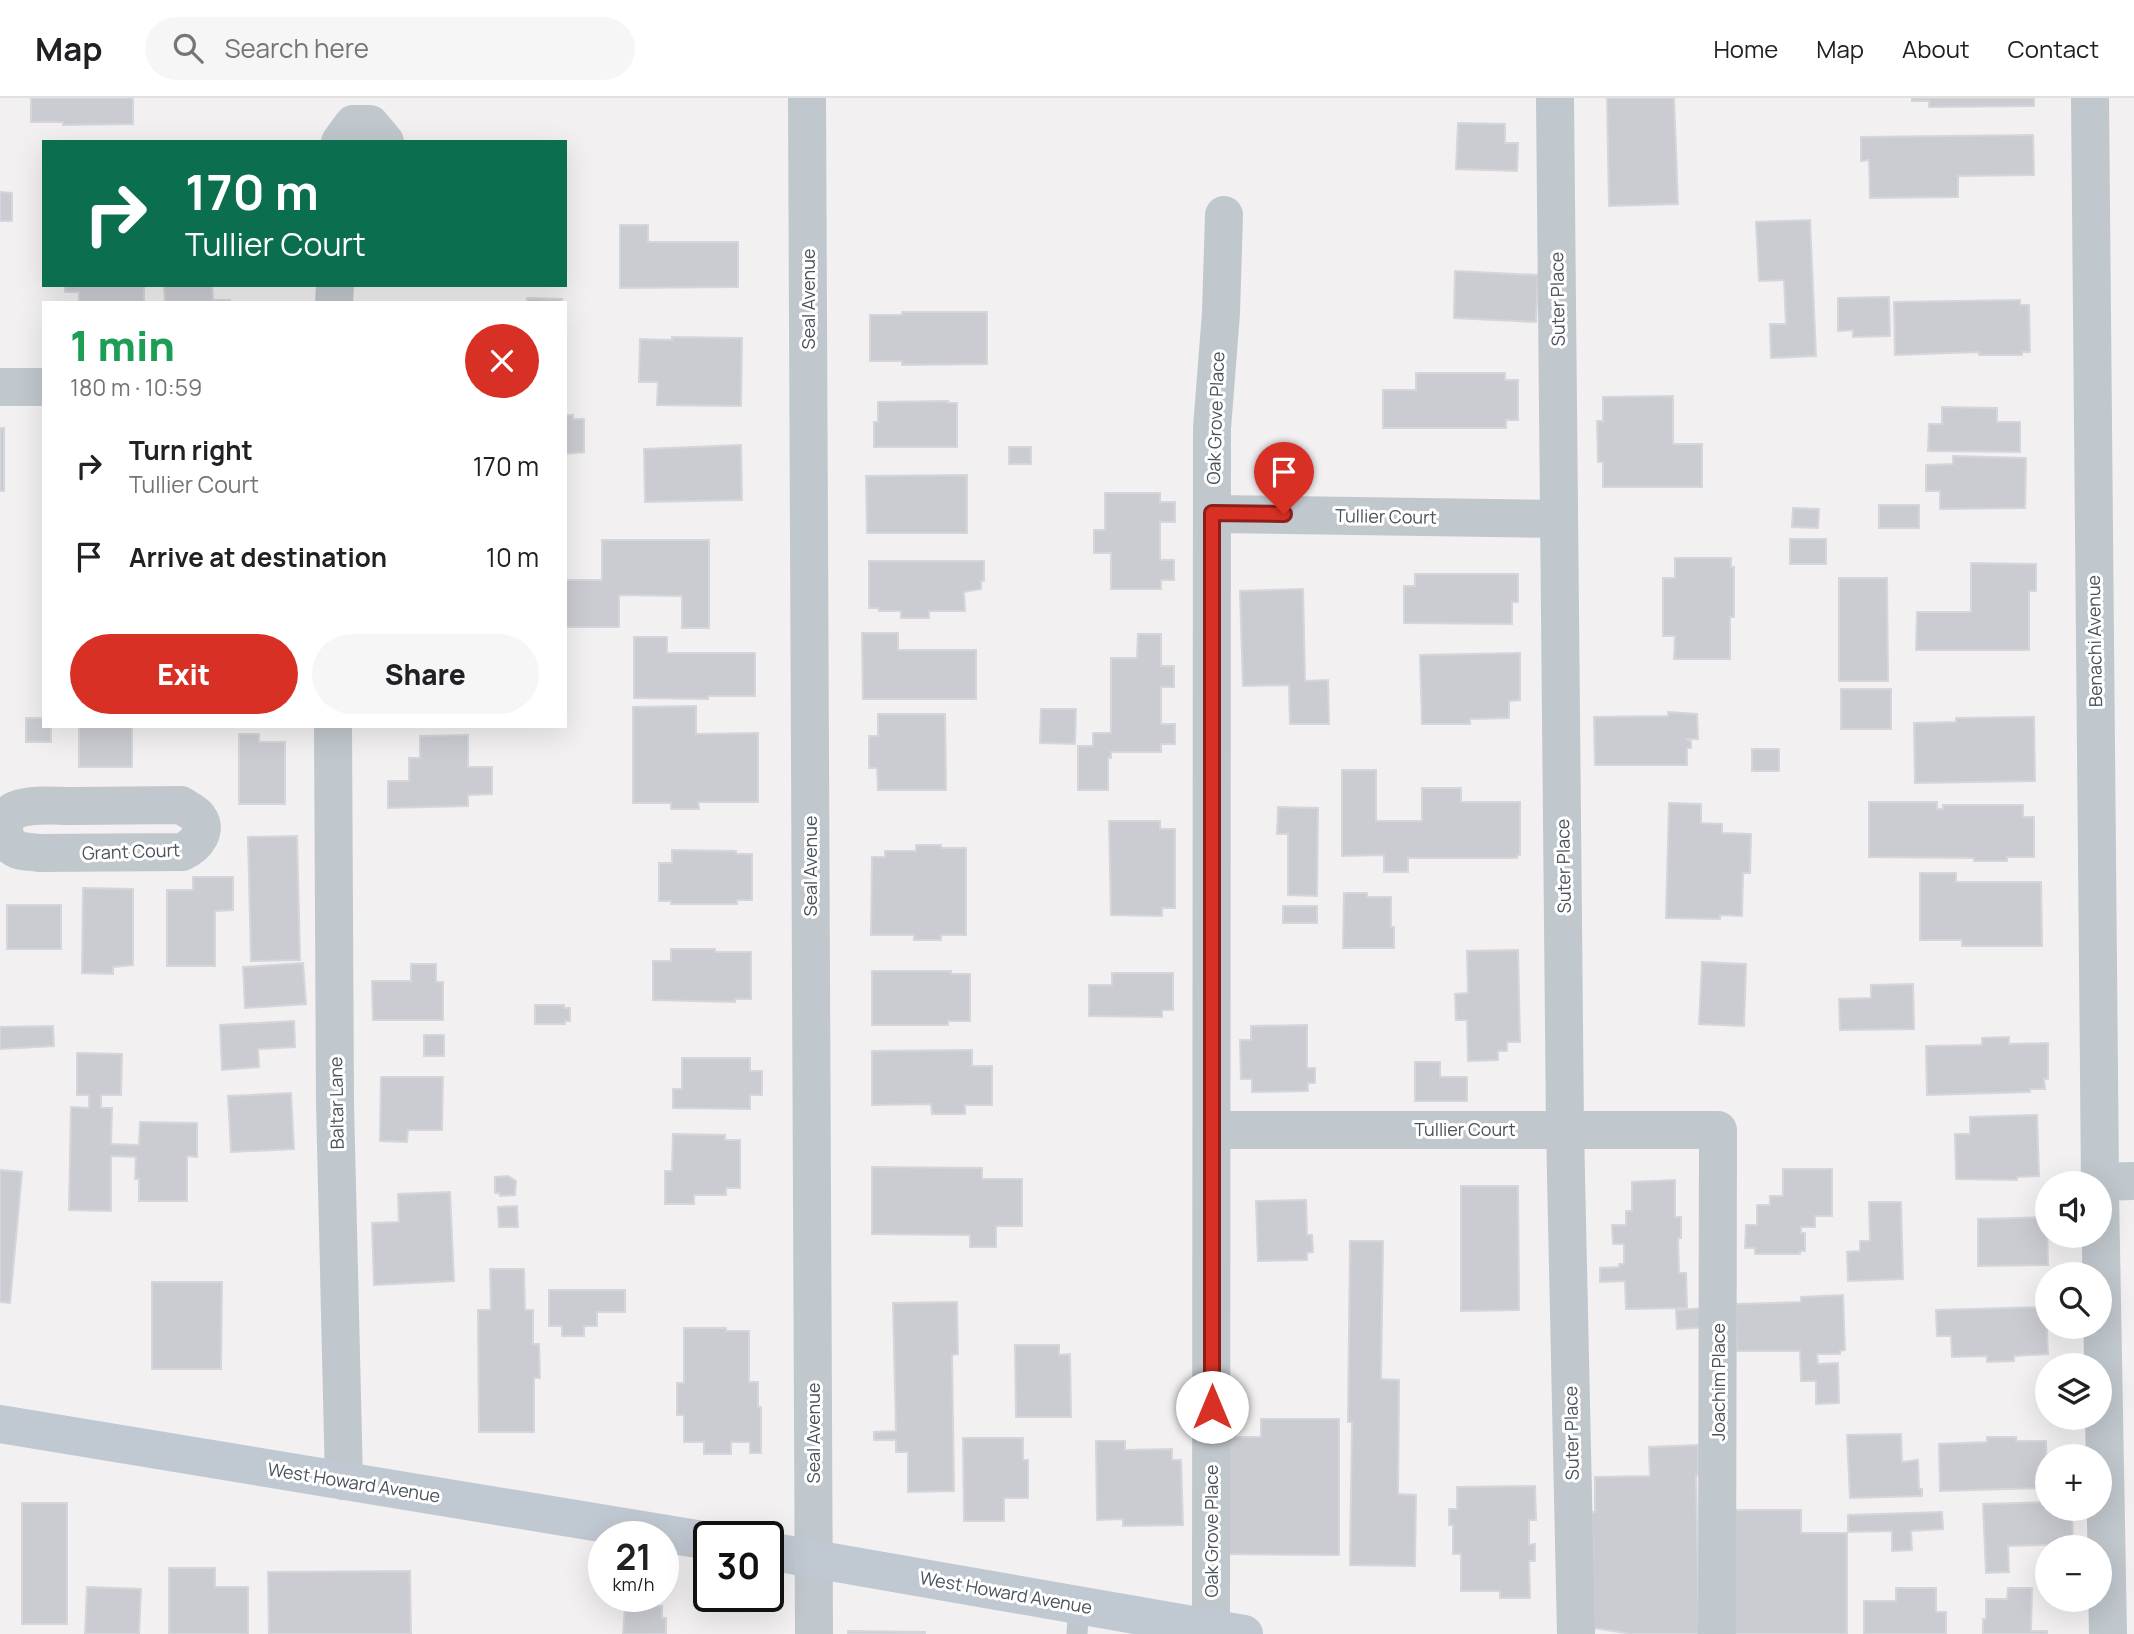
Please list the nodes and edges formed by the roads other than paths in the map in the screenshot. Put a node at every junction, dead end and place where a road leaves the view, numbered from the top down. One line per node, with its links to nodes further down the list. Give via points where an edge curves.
1 (807, 98): 21 (street, Seal Avenue)
2 (1555, 98): 10 (street, Suter Place)
3 (2090, 98): 15 (street, Benachi Avenue)
4 (342, 140): 5 (street, via 353,124 369,124)
5 (382, 140)
6 (1224, 215): 9 (street, Oak Grove Place)
7 (0, 387): 8 (street)
8 (42, 387)
9 (1212, 513): 10 (street, Tullier Court); 13 (street, Oak Grove Place)
10 (1559, 519): 12 (street, Suter Place)
11 (333, 728): 18 (street, Baltar Lane)
12 (1565, 1129): 13 (street, Tullier Court); 14 (street, Tullier Court); 25 (street, Suter Place)
13 (1213, 1130): 23 (street, Oak Grove Place)
14 (1718, 1130): 26 (street, Joachim Place)
15 (2108, 1171)
16 (2108, 1248): 27 (street, Benachi Avenue)
17 (0, 1424): 18 (main road, West Howard Avenue)
18 (344, 1480): 19 (main road, West Howard Avenue)
19 (693, 1538)
20 (784, 1554): 21 (main road, West Howard Avenue)
21 (813, 1559): 22 (main road, West Howard Avenue); 24 (street, Seal Avenue)
22 (1078, 1620): 23 (main road, West Howard Avenue)
23 (1204, 1630)
24 (814, 1634)
25 (1576, 1634)
26 (1717, 1634)
27 (2108, 1634)

